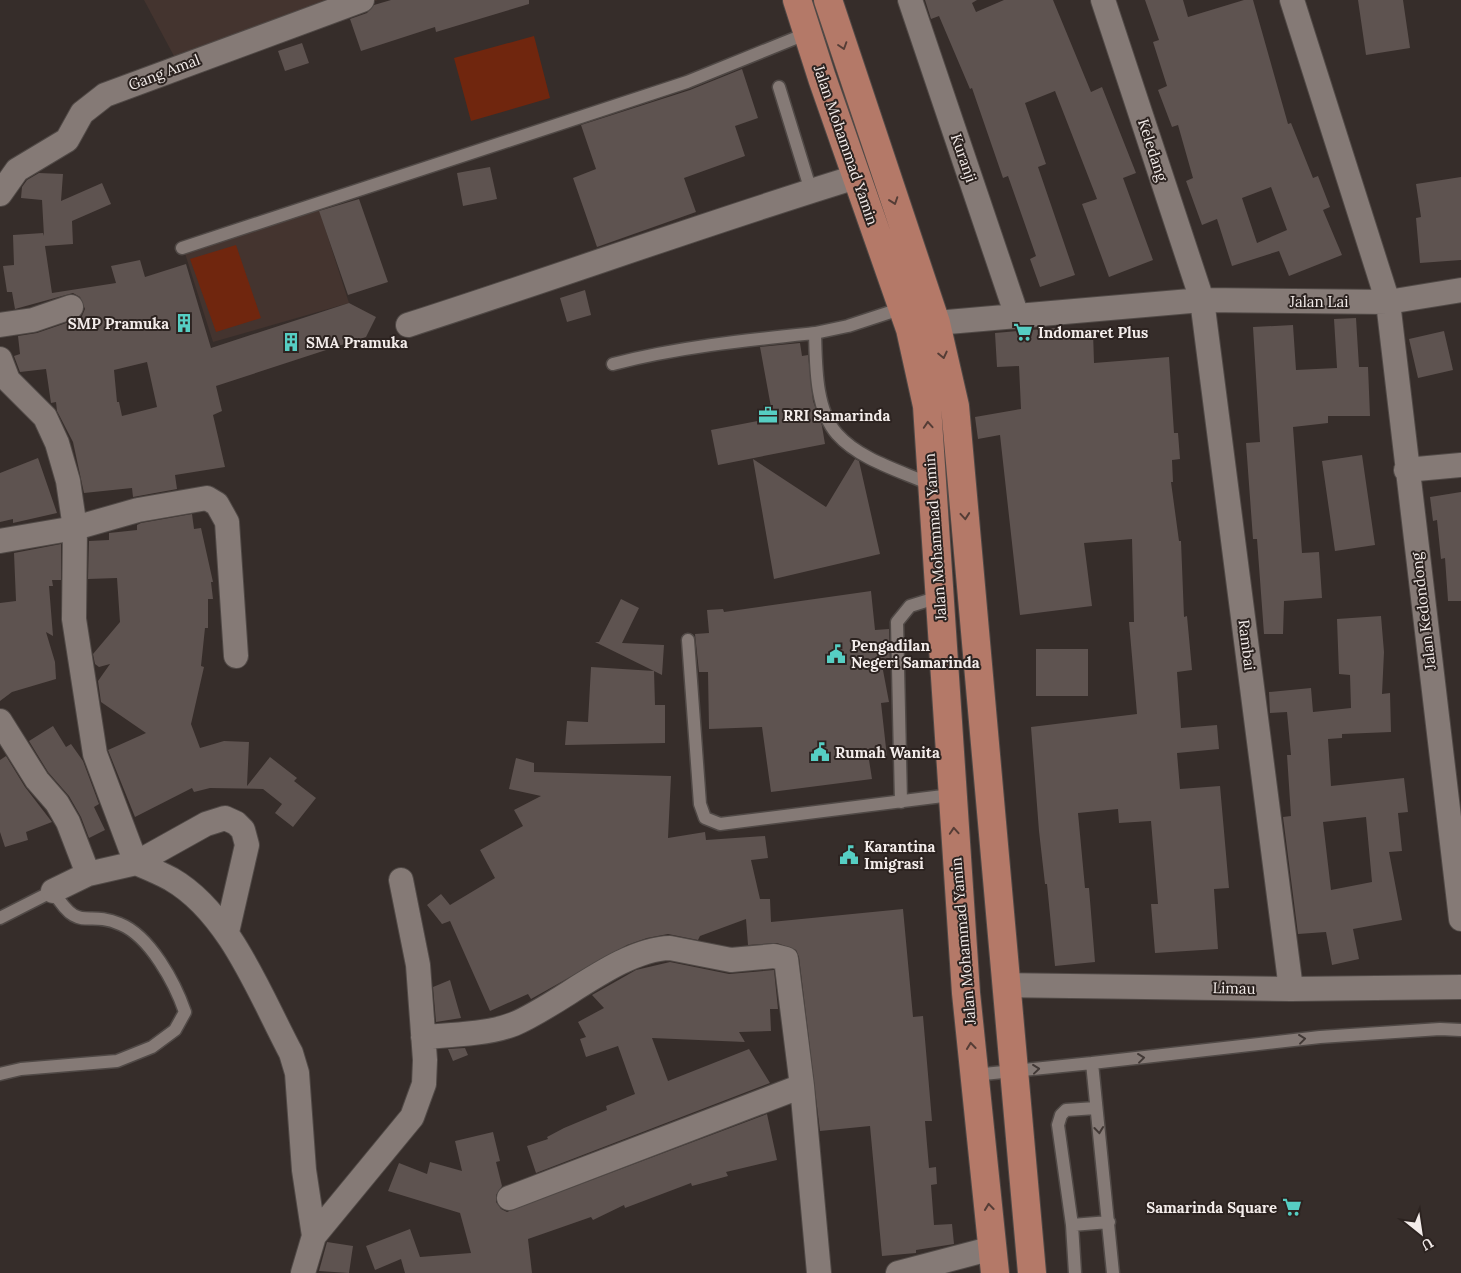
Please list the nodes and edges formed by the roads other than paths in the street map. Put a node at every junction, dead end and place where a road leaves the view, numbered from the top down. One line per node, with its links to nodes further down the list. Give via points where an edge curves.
1 (362, 0): 11 (street, Gang Amal, via 105,95 82,113 67,140 17,170)
2 (797, 0): 7 (main road, Jalan Mohammad Yamin)
3 (828, 0): 18 (main road, Jalan Mohammad Yamin, one-way to 18)
4 (910, 0): 17 (street, Kuranji)
5 (1104, 0): 14 (street, Keledang)
6 (1292, 0): 15 (street)
7 (808, 33): 9 (main road, Jalan Mohammad Yamin); 12 (lane, via 687,82)
8 (779, 87): 10 (lane)
9 (856, 177): 10 (street); 18 (main road, Jalan Mohammad Yamin)
10 (811, 191): 20 (street)
11 (0, 194)
12 (182, 248)
13 (1461, 290): 15 (street, Jalan Lai)
14 (1202, 300): 15 (street, Jalan Lai); 17 (street, Jalan Lai); 44 (street, Rambai)
15 (1388, 302): 25 (street, Jalan Kedondong)
16 (71, 307): 19 (street, via 34,320)
17 (1017, 316): 18 (street, Jalan Lai)
18 (916, 320): 21 (lane, via 848,326); 26 (main road, Jalan Mohammad Yamin, one-way to 18, via 927,406); 42 (main road, Jalan Mohammad Yamin, one-way to 42, via 955,406)
19 (0, 325)
20 (408, 325)
21 (815, 333): 23 (lane, via 640,356); 26 (lane, via 816,367 822,399 829,422 838,434 860,452)
22 (0, 359): 27 (street, via 8,380 45,417 57,442 68,481)
23 (613, 364)
24 (1461, 465): 25 (street)
25 (1406, 470): 40 (street, Jalan Kedondong)
26 (932, 485): 29 (main road, Jalan Mohammad Yamin)
27 (75, 528): 28 (street); 31 (street, via 138,510 207,498 217,504 227,522); 35 (street, via 74,619 95,754)
28 (0, 541)
29 (939, 597): 33 (main road, Jalan Mohammad Yamin); 34 (lane, via 910,606 897,622)
30 (688, 640): 34 (lane, via 700,804 705,818 720,824)
31 (236, 656)
32 (0, 721): 36 (street, via 68,822)
33 (951, 796): 34 (lane); 50 (main road, Jalan Mohammad Yamin, one-way to 33)
34 (901, 802)
35 (136, 863): 36 (street); 41 (street, via 192,895); 41 (street, via 206,824 225,818 236,823 243,830 247,845)
36 (88, 874): 38 (street)
37 (401, 880): 46 (street, via 418,965)
38 (53, 891): 39 (lane); 49 (lane, via 63,908 78,919 102,920 136,932 175,985 185,1012 175,1030 152,1047 117,1061 21,1069)
39 (0, 918)
40 (1461, 919)
41 (227, 932): 56 (street, via 291,1053 297,1073 304,1170)
42 (1006, 985): 44 (street, Limau); 48 (main road, Jalan Mohammad Yamin)
43 (1461, 987): 44 (street, Limau)
44 (1291, 989)
45 (1461, 1030): 47 (lane, one-way to 45, via 1320,1037)
46 (424, 1037): 51 (street, via 512,1025 549,1007 575,988 611,969 660,948 731,960 774,956 786,959); 56 (street, via 424,1084 412,1117)
47 (1092, 1063): 48 (lane, one-way to 47); 52 (lane)
48 (1014, 1071): 50 (lane); 61 (main road, Jalan Mohammad Yamin)
49 (0, 1074)
50 (974, 1075): 57 (main road, Jalan Mohammad Yamin, one-way to 50)
51 (802, 1086): 53 (street); 59 (street)
52 (1096, 1108): 54 (lane, one-way to 54); 55 (lane, via 1066,1110 1058,1125)
53 (509, 1198)
54 (1109, 1222): 55 (lane); 63 (lane)
55 (1072, 1225): 62 (lane)
56 (314, 1236): 58 (street)
57 (994, 1260): 60 (street)
58 (303, 1273)
59 (819, 1273)
60 (898, 1273)
61 (1032, 1273)
62 (1076, 1273)
63 (1113, 1273)

